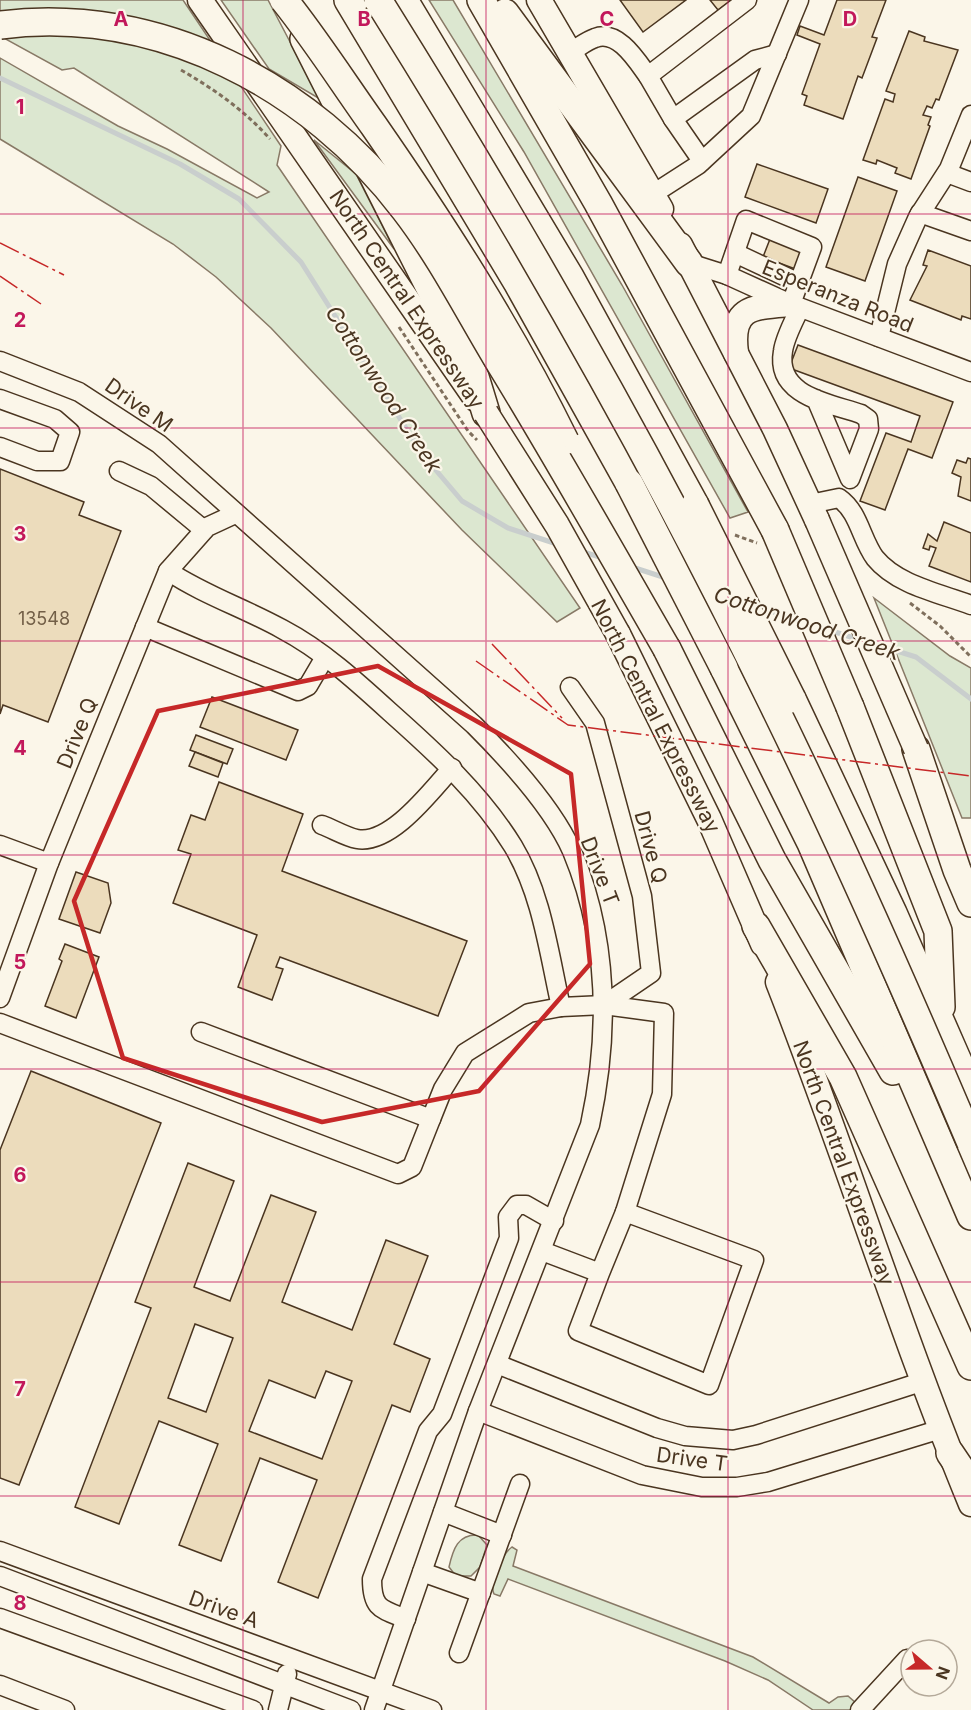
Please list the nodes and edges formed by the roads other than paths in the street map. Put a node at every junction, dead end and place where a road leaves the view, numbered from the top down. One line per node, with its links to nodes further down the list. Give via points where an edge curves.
1 (200, 0): 32 (main road, North Central Expressway)
2 (284, 0): 32 (highway, via 475,377); 41 (highway, bridge, via 415,183 527,366)
3 (348, 0): 60 (highway, bridge, via 517,282 629,483 811,843)
4 (378, 0): 61 (highway, bridge, via 578,335 768,693 883,938)
5 (404, 0): 56 (highway, bridge, via 570,277 695,505 792,699)
6 (539, 0): 11 (main road)
7 (747, 0): 13 (street)
8 (799, 0): 12 (street)
9 (486, 3): 23 (highway); 56 (highway, bridge, via 775,530 938,931)
10 (0, 25): 41 (highway, bridge, via 57,23 102,27 149,35 190,48 258,78 337,135 375,174 422,234)
11 (570, 52): 13 (street, via 596,37 612,38 629,50); 19 (main road)
12 (777, 54): 15 (street, via 755,60); 16 (street, via 751,116)
13 (648, 76): 15 (street)
14 (971, 115): 17 (street)
15 (673, 119): 16 (street)
16 (702, 161): 19 (street)
17 (947, 173): 18 (street); 20 (street)
18 (971, 182)
19 (653, 194): 23 (main road)
20 (920, 213): 21 (street); 26 (street, via 897,264)
21 (971, 231)
22 (735, 253): 24 (street); 25 (street); 25 (street, via 746,220 812,247)
23 (689, 263): 24 (street, Esperanza Road); 27 (main road)
24 (727, 275): 25 (street, Esperanza Road)
25 (797, 298): 26 (street, Esperanza Road); 27 (main road, via 754,307 741,317 734,333); 31 (street, via 782,362 796,391)
26 (879, 337): 29 (street, Esperanza Road)
27 (737, 355): 35 (main road)
28 (0, 361): 36 (street, Drive M, via 79,392 115,413 159,444)
29 (971, 372)
30 (0, 399): 33 (street, via 55,419 70,432 60,461 37,461)
31 (816, 399)
32 (486, 413): 51 (main road, North Central Expressway, bridge, via 557,525 618,634 709,819)
33 (0, 447)
34 (119, 471): 37 (street, via 151,486)
35 (813, 512): 39 (street, via 839,498 846,503 874,557 894,576); 44 (main road, bridge)
36 (235, 514): 37 (street, Drive Q); 53 (street, Drive T, via 511,762 571,850 594,917 603,969)
37 (204, 530): 38 (street, Drive Q)
38 (168, 571): 40 (street, Drive Q); 42 (street, via 281,628)
39 (971, 605)
40 (145, 627): 42 (street, via 298,691 308,686); 48 (street, Drive Q)
41 (667, 649): 60 (highway, via 772,860 908,1097)
42 (325, 657): 45 (street)
43 (570, 687): 53 (street, Drive Q, via 595,723 642,896 651,973)
44 (916, 749): 49 (main road); 50 (highway)
45 (452, 768): 46 (street, via 404,819 375,839 357,839); 54 (street, via 513,847 535,894)
46 (322, 825)
47 (0, 845): 48 (street)
48 (49, 863): 52 (street, Drive Q)
49 (971, 872)
50 (971, 903)
51 (756, 926): 68 (highway, via 843,1077); 69 (main road, North Central Expressway, via 806,1054)
52 (0, 998)
53 (604, 1005): 54 (street); 62 (street, via 664,1013 662,1094); 64 (street, Drive T, via 599,1083 590,1125)
54 (561, 1008): 59 (street, via 529,1013 465,1053 443,1089)
55 (0, 1023): 59 (street, via 398,1174 412,1167)
56 (942, 1023): 58 (highway)
57 (201, 1032): 59 (street)
58 (971, 1091)
59 (431, 1119)
60 (939, 1139): 63 (highway)
61 (971, 1143)
62 (625, 1212): 66 (street); 66 (street, via 754,1260 709,1385 578,1331)
63 (971, 1216)
64 (554, 1221): 65 (street, Drive T); 82 (street, via 526,1205 517,1205 508,1217 508,1238 442,1414 428,1431 376,1569 372,1599 379,1608)
65 (542, 1251): 66 (street); 67 (street, Drive T)
66 (600, 1273)
67 (497, 1364): 69 (street, Drive T, via 657,1428 708,1440 756,1435); 70 (street, Drive T)
68 (971, 1366)
69 (921, 1382): 71 (main road, North Central Expressway)
70 (478, 1411): 71 (street, Drive T, via 642,1475 702,1486 737,1487 768,1482); 75 (street, Drive T)
71 (945, 1441): 73 (highway); 74 (main road, North Central Expressway)
72 (520, 1484): 76 (street)
73 (971, 1484)
74 (971, 1504)
75 (443, 1512): 76 (street); 78 (street, Drive T)
76 (502, 1535): 80 (street)
77 (1, 1555): 84 (street, Drive A)
78 (422, 1572): 80 (street); 82 (street, Drive T)
79 (0, 1576): 86 (street)
80 (481, 1593): 83 (street)
81 (0, 1618): 90 (street)
82 (406, 1619): 88 (street, Drive T)
83 (459, 1653)
84 (292, 1658): 86 (street); 88 (street, Drive A)
85 (899, 1668): 95 (street)
86 (283, 1684): 91 (street); 92 (street)
87 (0, 1685): 89 (street)
88 (381, 1691): 93 (street, Drive T); 94 (street, Drive A)
89 (65, 1710)
90 (253, 1710)
91 (278, 1710)
92 (351, 1710)
93 (374, 1710)
94 (432, 1710)
95 (860, 1710)

